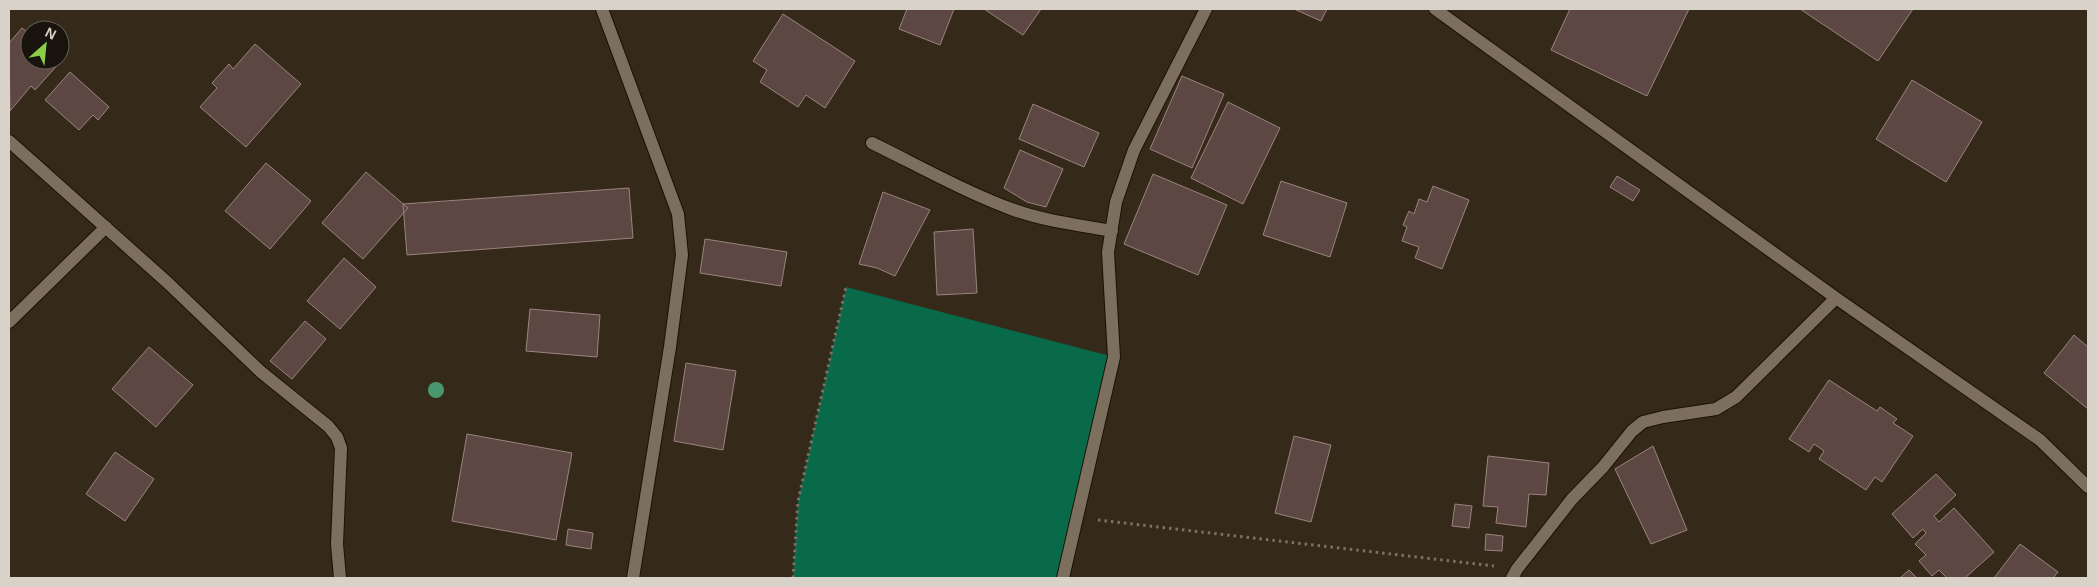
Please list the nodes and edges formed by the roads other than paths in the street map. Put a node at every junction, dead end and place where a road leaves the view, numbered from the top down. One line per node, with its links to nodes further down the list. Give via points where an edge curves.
1 (602, 9): 13 (street, via 678,214 682,255)
2 (1206, 9): 7 (street, via 1134,150 1116,202)
3 (1435, 9): 8 (street)
4 (9, 141): 6 (street)
5 (872, 143): 7 (street, via 1015,210 1040,218)
6 (106, 227): 9 (street); 12 (street, via 261,372 328,426 337,437 342,448 337,544)
7 (1112, 231): 14 (street, via 1108,252 1114,357)
8 (1836, 298): 10 (street, via 2040,440); 11 (street, via 1736,397 1716,409 1643,422 1632,431 1572,499)
9 (9, 322)
10 (2088, 487)
11 (1514, 573)
12 (340, 578)
13 (633, 578)
14 (1063, 578)

